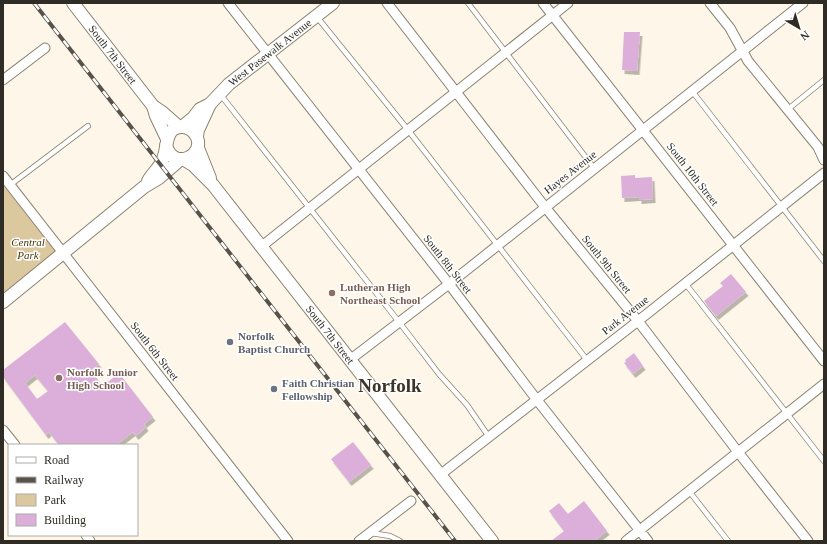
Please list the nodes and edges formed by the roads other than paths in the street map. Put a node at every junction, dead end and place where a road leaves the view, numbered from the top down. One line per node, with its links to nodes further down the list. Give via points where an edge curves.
1 (73, 3): 22 (street, South 7th Street)
2 (228, 3): 15 (street, South 8th Street)
3 (333, 3): 11 (street, West Pasewalk Avenue)
4 (387, 3): 19 (street, South 9th Street)
5 (468, 3): 14 (lane)
6 (543, 3): 10 (street, South 10th Street)
7 (568, 3): 10 (street)
8 (710, 3): 13 (street, via 730,28)
9 (803, 3): 13 (street, Hayes Avenue)
10 (552, 15): 14 (street); 27 (street, South 10th Street)
11 (316, 16): 15 (street, West Pasewalk Avenue); 26 (lane)
12 (44, 48): 16 (street)
13 (742, 51): 18 (street, Hayes Avenue); 23 (street)
14 (506, 52): 19 (street); 32 (lane)
15 (267, 55): 20 (street, West Pasewalk Avenue); 33 (street, South 8th Street)
16 (3, 80)
17 (824, 80): 23 (lane)
18 (692, 91): 27 (street, Hayes Avenue); 39 (lane)
19 (457, 92): 26 (street); 40 (street, South 9th Street)
20 (219, 94): 21 (street, West Pasewalk Avenue); 41 (lane)
21 (210, 104): 25 (street, West Pasewalk Avenue, via 200,109 193,118); 29 (street, West Pasewalk Avenue, via 198,130)
22 (153, 106): 25 (street, South 7th Street); 28 (street, South 7th Street)
23 (787, 110): 31 (street, via 818,147)
24 (88, 126): 36 (lane)
25 (180, 127): 28 (street, via 171,131); 29 (street, via 189,129)
26 (408, 130): 33 (street); 44 (lane)
27 (644, 130): 32 (street, Hayes Avenue); 42 (street, South 10th Street)
28 (166, 142): 30 (street, via 170,154); 38 (street, via 163,160)
29 (197, 142): 30 (street, via 192,156); 37 (street, South 7th Street)
30 (182, 159): 37 (street, South 7th Street); 38 (street)
31 (824, 160)
32 (594, 168): 40 (street, Hayes Avenue)
33 (358, 169): 41 (street); 48 (street, South 8th Street)
34 (824, 173): 39 (street, Park Avenue)
35 (3, 176): 36 (street, South 6th Street)
36 (10, 185): 45 (street, South 6th Street)
37 (213, 185): 43 (street, South 7th Street)
38 (144, 187): 45 (street)
39 (781, 206): 42 (street, Park Avenue); 46 (lane)
40 (545, 207): 44 (street, Hayes Avenue); 50 (street, South 9th Street)
41 (309, 208): 43 (street); 51 (lane)
42 (734, 244): 47 (street, Park Avenue); 54 (street, South 10th Street)
43 (262, 246): 52 (street, South 7th Street)
44 (497, 246): 48 (street, Hayes Avenue); 53 (lane)
45 (64, 252): 49 (street); 68 (street, South 6th Street)
46 (824, 261)
47 (685, 283): 50 (street, Park Avenue); 57 (lane)
48 (449, 284): 51 (street, Hayes Avenue); 56 (street, South 8th Street)
49 (3, 302)
50 (638, 321): 53 (street, Park Avenue); 61 (street, South 9th Street)
51 (399, 322): 52 (street, Hayes Avenue); 59 (lane, via 429,363 467,405)
52 (351, 360): 63 (street, South 7th Street)
53 (587, 360): 56 (street, Park Avenue)
54 (824, 361)
55 (824, 384): 57 (street)
56 (537, 400): 59 (street, Park Avenue); 66 (street, South 8th Street)
57 (786, 414): 61 (street); 62 (lane)
58 (3, 430): 60 (street)
59 (489, 437): 63 (street, Park Avenue)
60 (14, 444)
61 (738, 452): 64 (street); 75 (street, South 9th Street)
62 (824, 461)
63 (440, 475): 71 (street, South 7th Street)
64 (688, 491): 66 (street); 74 (lane)
65 (411, 501): 67 (street)
66 (639, 530): 72 (street); 73 (street, South 8th Street)
67 (369, 533): 69 (street); 70 (lane, via 390,536)
68 (288, 541)
69 (359, 541)
70 (400, 541)
71 (492, 541)
72 (626, 541)
73 (648, 541)
74 (728, 541)
75 (808, 541)

